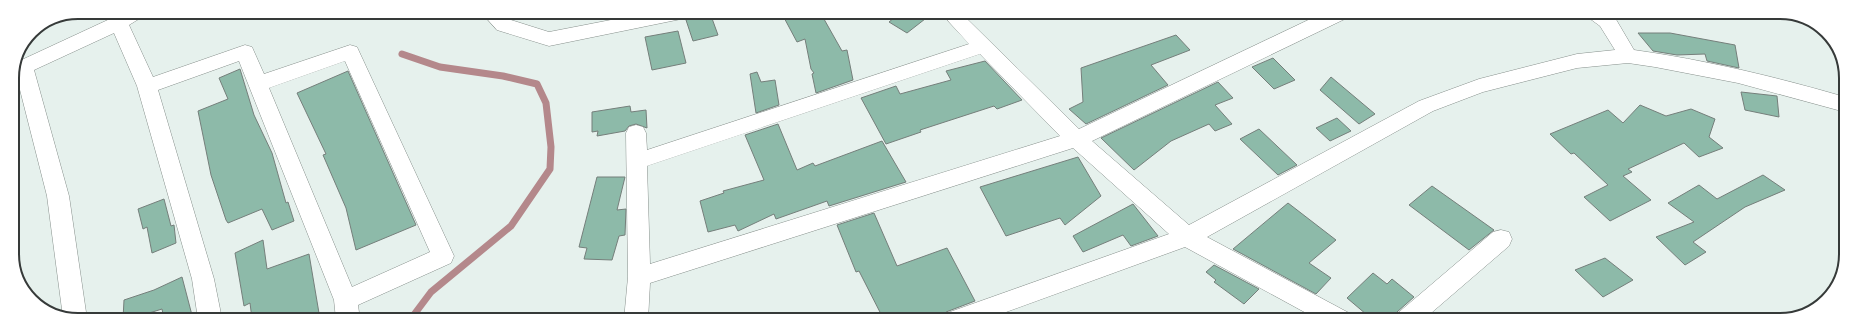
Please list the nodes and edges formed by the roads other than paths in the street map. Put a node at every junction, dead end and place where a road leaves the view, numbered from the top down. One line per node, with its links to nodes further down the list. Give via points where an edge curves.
1 (123, 19): 12 (street)
2 (128, 19): 15 (street)
3 (498, 19): 9 (street, via 504,25 549,39)
4 (616, 19): 9 (street)
5 (652, 19): 9 (street)
6 (956, 19): 10 (street)
7 (1327, 19): 18 (street)
8 (1605, 19): 11 (street)
9 (623, 25)
10 (983, 46): 18 (street); 19 (street)
11 (1628, 56): 16 (street, via 1688,66 1808,93); 20 (street, via 1577,62 1487,84 1426,106)
12 (20, 69)
13 (19, 74): 24 (street, via 58,196)
14 (258, 84): 15 (street, via 245,52); 23 (street); 23 (street, via 350,52 443,256)
15 (147, 86): 25 (street, via 203,279)
16 (1839, 103)
17 (636, 133): 19 (street)
18 (1076, 139): 20 (street); 22 (street)
19 (637, 161): 22 (street)
20 (1187, 237): 27 (street); 28 (street)
21 (1501, 239): 29 (street)
22 (639, 277): 26 (street)
23 (347, 310)
24 (75, 313)
25 (209, 313)
26 (636, 313)
27 (975, 313)
28 (1328, 313)
29 (1414, 313)

